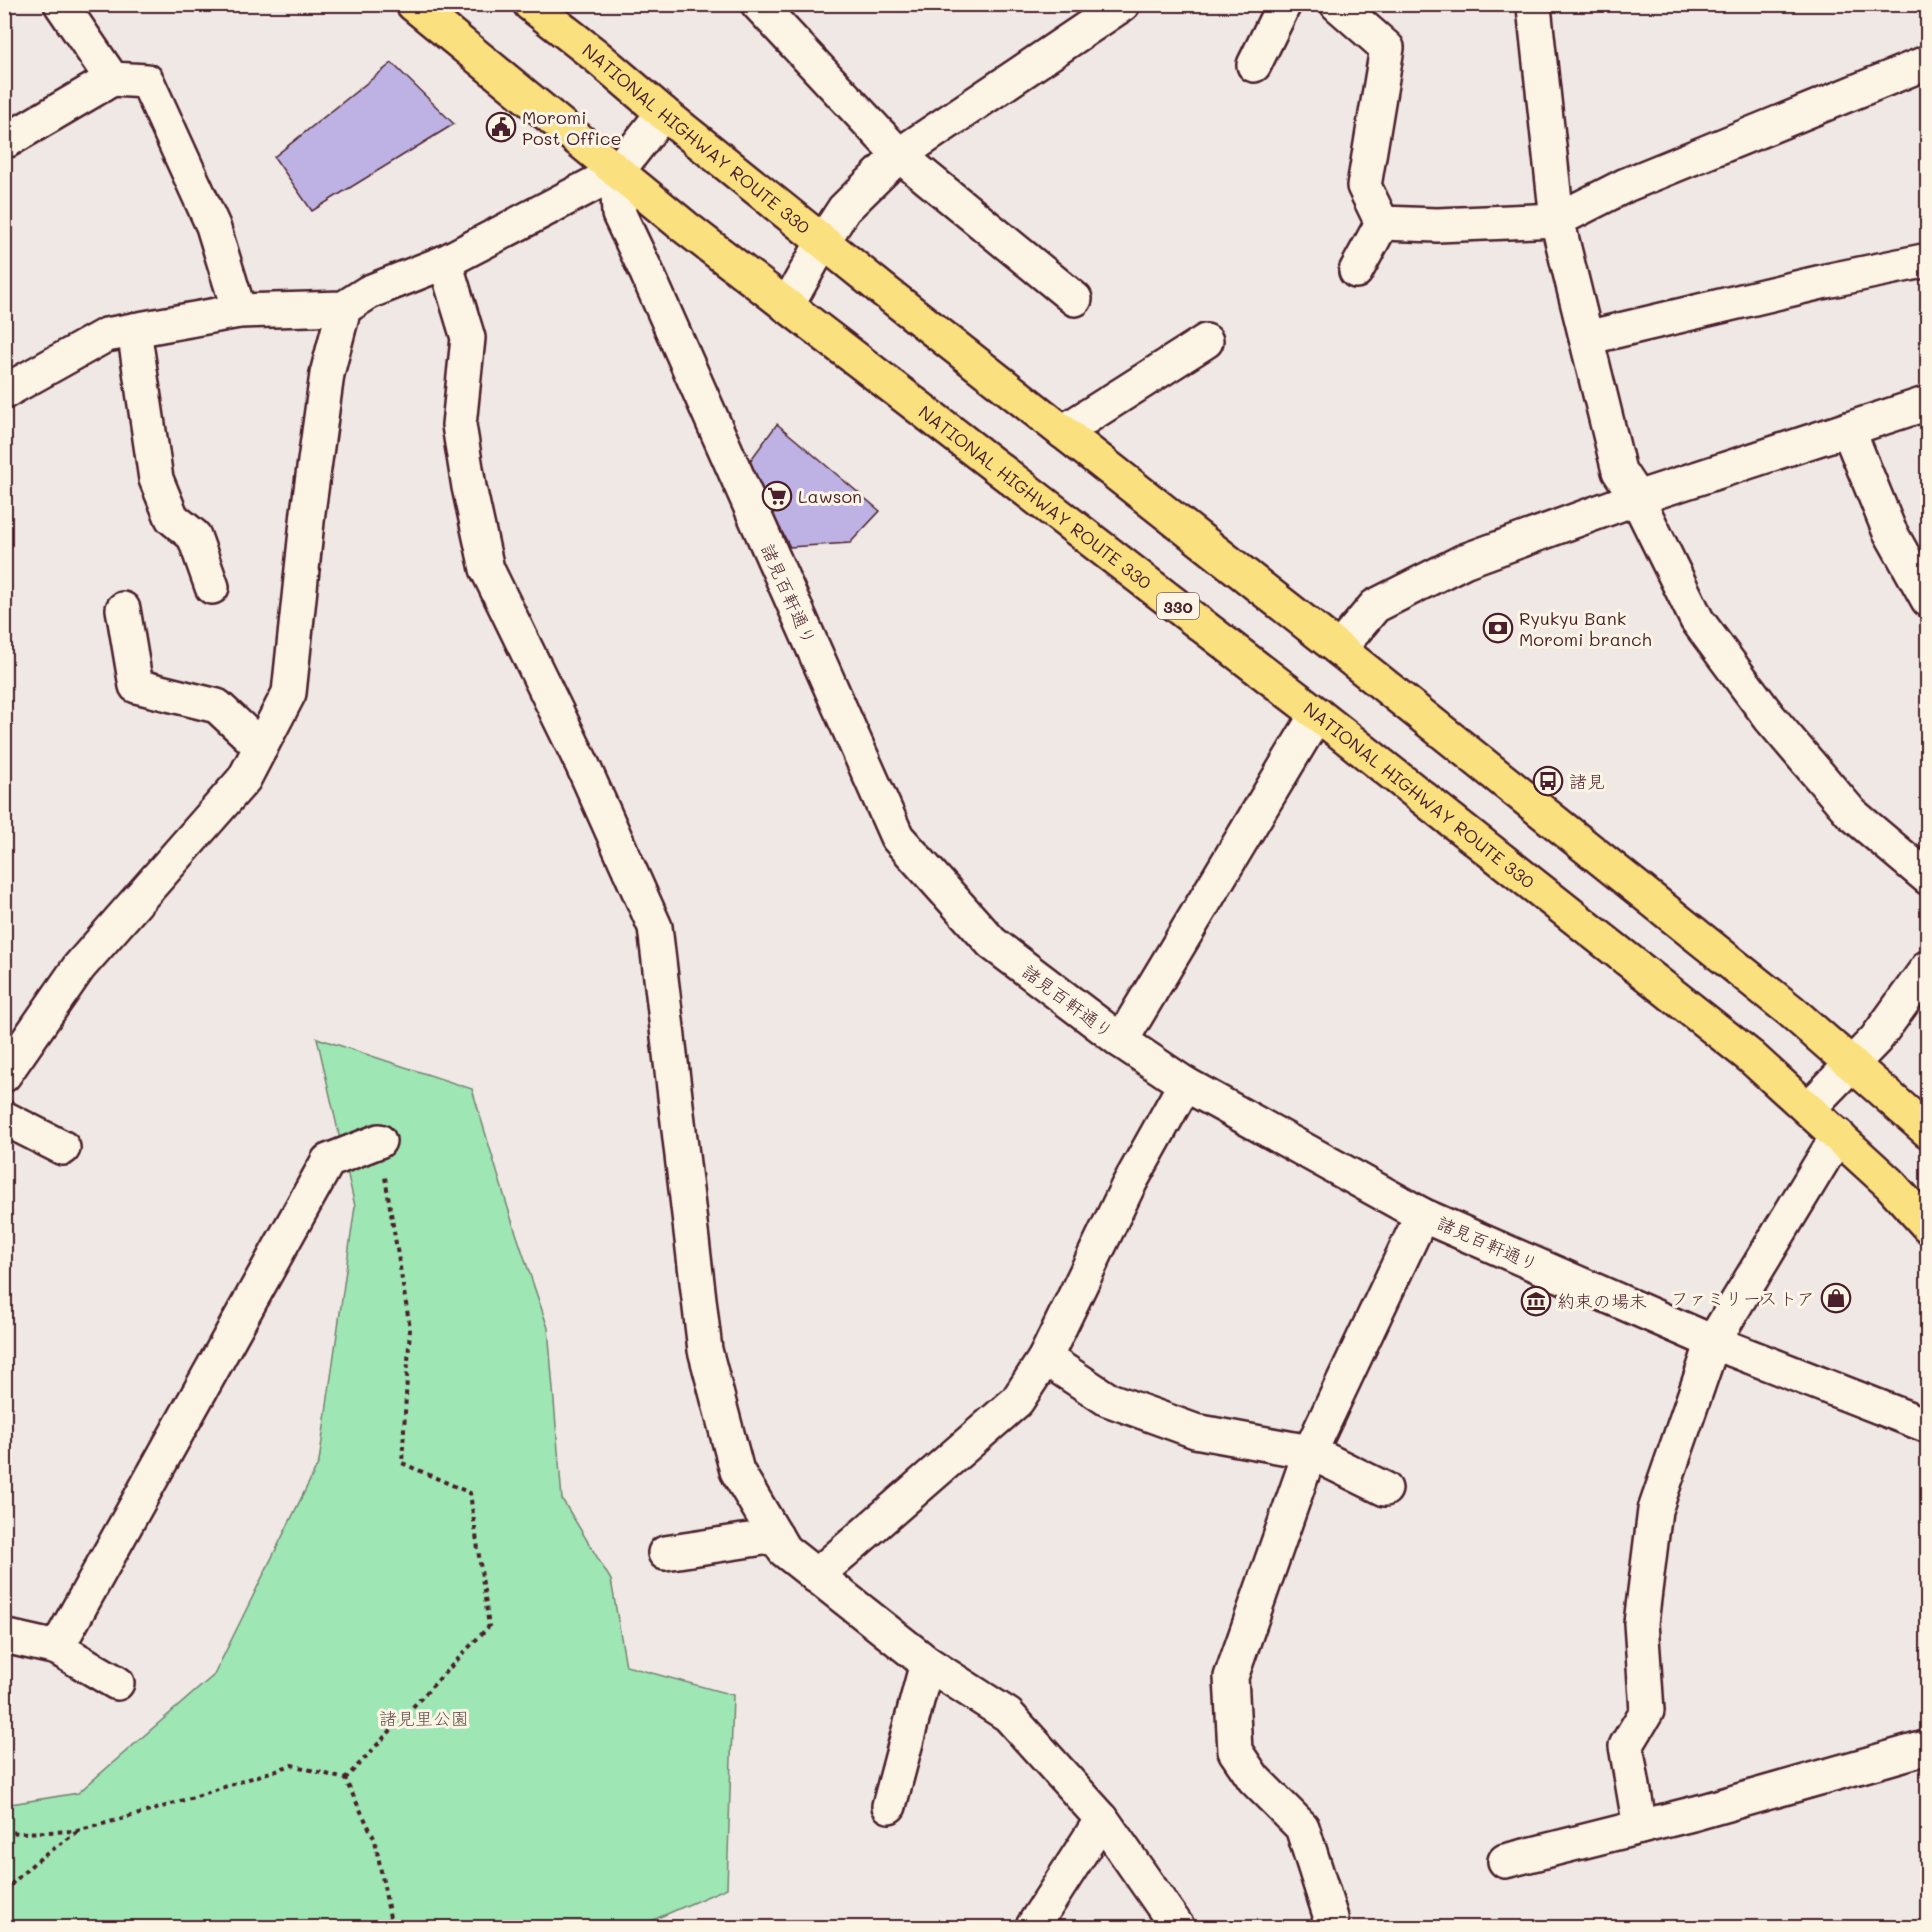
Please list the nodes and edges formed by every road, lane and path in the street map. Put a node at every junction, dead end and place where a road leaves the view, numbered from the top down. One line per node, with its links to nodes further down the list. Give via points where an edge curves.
1 (61, 4): 11 (street)
2 (412, 4): 15 (highway, NATIONAL HIGHWAY ROUTE 330 / 330)
3 (530, 4): 12 (highway, NATIONAL HIGHWAY ROUTE 330)
4 (758, 4): 14 (street)
5 (1123, 4): 14 (street)
6 (1284, 4): 10 (street)
7 (1337, 4): 17 (street, via 1387,48 1364,186)
8 (1535, 5): 16 (street)
9 (1928, 62): 16 (street, via 1626,185)
10 (1254, 65)
11 (112, 79): 13 (street, via 8,140); 25 (street, via 147,81 213,226)
12 (663, 113): 15 (street); 18 (highway, NATIONAL HIGHWAY ROUTE 330)
13 (4, 130)
14 (899, 155): 18 (street, via 844,210); 22 (street)
15 (617, 172): 20 (street); 23 (highway, NATIONAL HIGHWAY ROUTE 330 / 330); 42 (street, 諸見百軒通り, via 619,214 897,837 992,944)
16 (1557, 220): 17 (street); 27 (street)
17 (1382, 223): 21 (street)
18 (824, 240): 23 (street); 32 (highway, NATIONAL HIGHWAY ROUTE 330)
19 (1928, 260): 27 (street)
20 (445, 262): 24 (street, via 369,292); 59 (street, via 468,338 459,425 488,569 655,927 705,1350 737,1471)
21 (1356, 271)
22 (1075, 300)
23 (788, 306): 38 (highway, NATIONAL HIGHWAY ROUTE 330 / 330)
24 (344, 308): 25 (street); 39 (street, via 326,385 308,512 290,693)
25 (239, 311): 26 (street)
26 (134, 330): 29 (street, via 106,335); 34 (street, via 156,479 172,518 194,536)
27 (1586, 338): 33 (street, via 1619,471)
28 (1206, 341): 32 (street)
29 (4, 392)
30 (1928, 403): 31 (street)
31 (1848, 429): 33 (street); 35 (street, via 1889,530)
32 (1063, 432): 37 (highway, NATIONAL HIGHWAY ROUTE 330)
33 (1637, 498): 37 (street, via 1454,566 1375,606); 40 (street, via 1697,620 1770,718 1851,813)
34 (212, 587)
35 (1928, 600)
36 (123, 609): 39 (street, via 136,686 217,706)
37 (1339, 649): 43 (highway, NATIONAL HIGHWAY ROUTE 330, via 1782,1003)
38 (1317, 714): 42 (street); 46 (highway, NATIONAL HIGHWAY ROUTE 330 / 330, via 1742,1050)
39 (261, 747): 44 (street, via 244,779 79,967)
40 (1928, 878)
41 (1928, 967): 43 (street, via 1888,1024)
42 (1122, 1041): 45 (street, 諸見百軒通り)
43 (1852, 1065): 46 (street); 48 (highway, NATIONAL HIGHWAY ROUTE 330)
44 (4, 1076)
45 (1185, 1084): 52 (street, 諸見百軒通り); 55 (street, via 1128,1186)
46 (1809, 1108): 49 (highway, NATIONAL HIGHWAY ROUTE 330 / 330)
47 (4, 1118): 51 (street)
48 (1928, 1131)
49 (1838, 1135): 53 (highway, NATIONAL HIGHWAY ROUTE 330 / 330); 54 (street)
50 (379, 1141): 63 (street, via 328,1161); 67 (path, via 410,1328 402,1463 470,1493 489,1626)
51 (63, 1148)
52 (1422, 1215): 54 (street, 諸見百軒通り); 57 (street)
53 (1928, 1226)
54 (1713, 1342): 56 (street, 諸見百軒通り); 70 (street, via 1655,1510 1641,1623 1647,1711 1626,1746)
55 (1045, 1358): 57 (street, via 1107,1399 1194,1431); 61 (street, via 1017,1401)
56 (1928, 1426)
57 (1310, 1452): 58 (street); 78 (street, via 1232,1677 1235,1751 1254,1779 1302,1827 1330,1918)
58 (1385, 1489)
59 (776, 1536): 60 (street); 61 (street, via 784,1550)
60 (665, 1553)
61 (816, 1576): 64 (street)
62 (4, 1636): 63 (street)
63 (57, 1648): 65 (street)
64 (927, 1663): 68 (street); 69 (street, via 1008,1714)
65 (117, 1683)
66 (1928, 1747): 70 (street)
67 (345, 1779): 72 (path, via 291,1765); 75 (path, via 375,1840)
68 (889, 1806)
69 (1102, 1819): 76 (street); 77 (street)
70 (1640, 1827): 73 (street)
71 (4, 1831): 72 (path)
72 (77, 1832): 74 (path)
73 (1505, 1861)
74 (4, 1891)
75 (392, 1928)
76 (1032, 1928)
77 (1178, 1928)
78 (1327, 1928)

